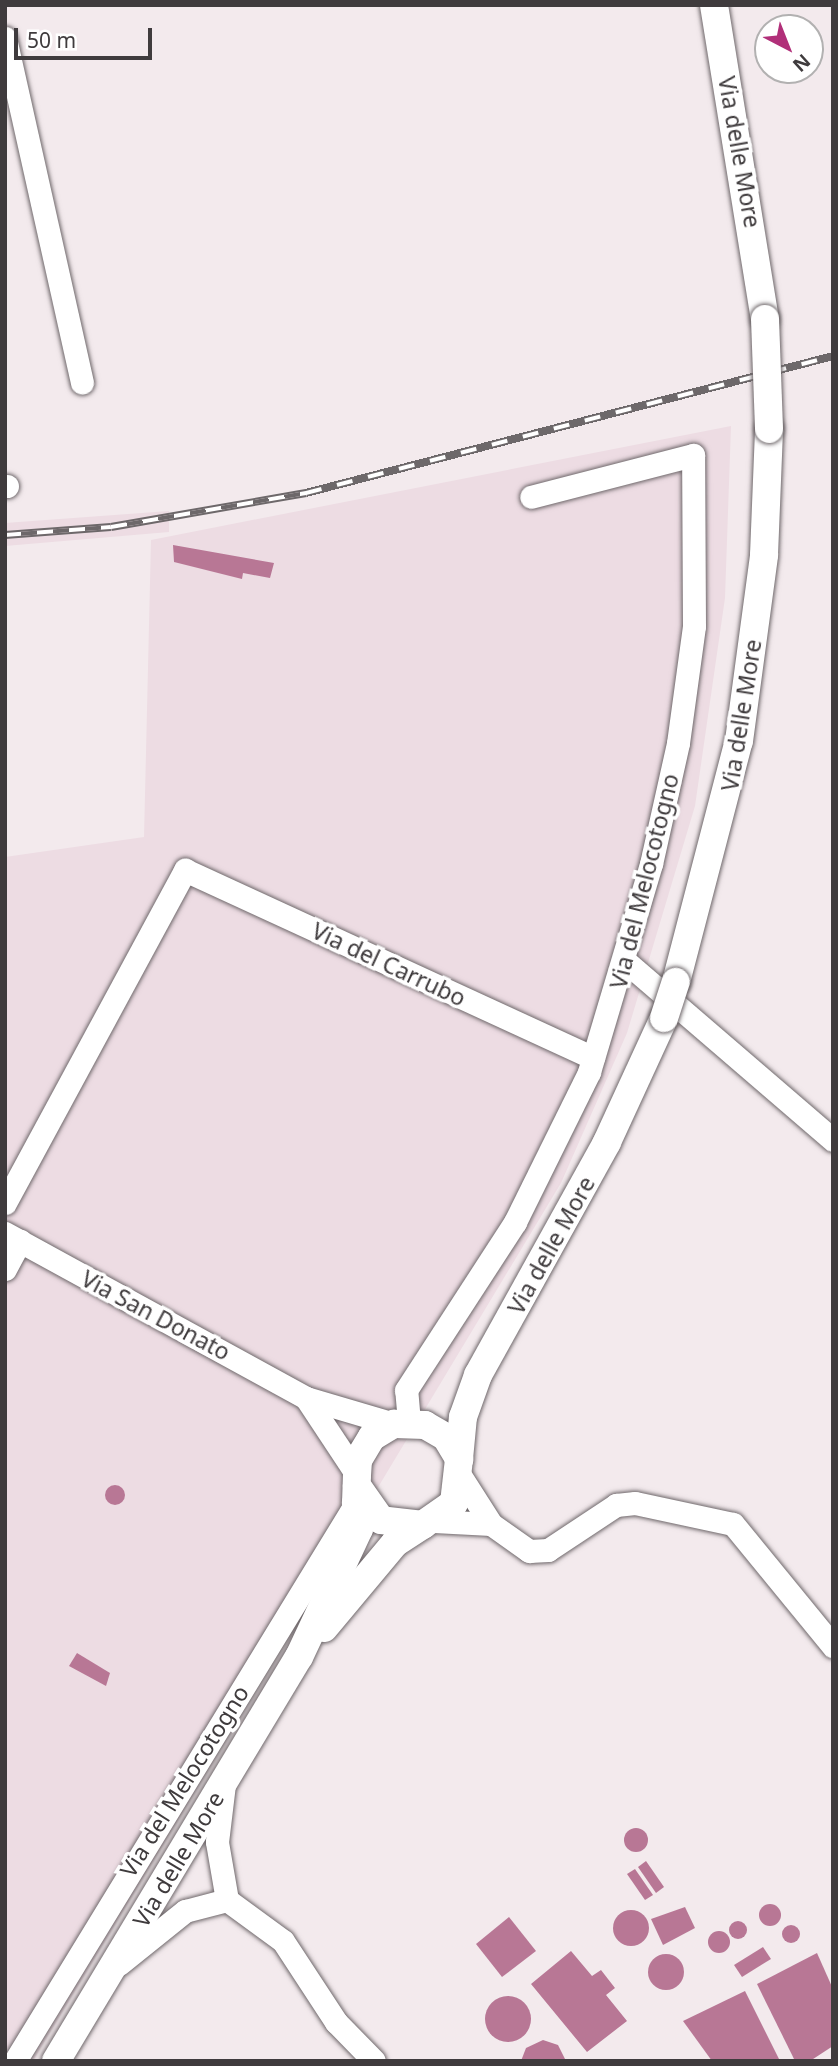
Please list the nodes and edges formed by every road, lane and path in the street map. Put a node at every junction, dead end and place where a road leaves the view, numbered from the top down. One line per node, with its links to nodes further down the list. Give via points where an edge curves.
1 (713, 5): 11 (main road, Via delle More, bridge, via 765,318 769,429 764,555 739,741 664,1018 607,1142)
2 (5, 38): 3 (street)
3 (82, 382)
4 (531, 498): 5 (street, Via del Melocotogno, via 693,455 693,639 678,743)
5 (625, 961): 6 (street, Via del Melocotogno); 7 (street)
6 (593, 1058): 8 (street, Via del Carrubo, via 185,870); 13 (street, Via del Melocotogno, via 515,1222 406,1390)
7 (833, 1140)
8 (5, 1203)
9 (12, 1237): 10 (street); 12 (street, Via San Donato)
10 (5, 1269)
11 (478, 1375): 13 (main road); 14 (main road, via 463,1417)
12 (306, 1398): 13 (street, Via San Donato); 15 (street)
13 (409, 1424): 14 (main road, via 446,1437); 15 (main road, via 372,1437)
14 (460, 1468): 16 (main road, via 454,1503); 17 (street)
15 (357, 1488): 16 (main road, via 381,1520); 19 (main road, via 359,1529); 23 (street, Via del Melocotogno)
16 (429, 1523): 17 (street); 19 (main road, via 395,1543)
17 (491, 1524): 18 (street, via 530,1551 548,1550 616,1505 635,1503 733,1524)
18 (833, 1646)
19 (299, 1657): 20 (main road, Via delle More)
20 (223, 1784): 21 (street, via 217,1842); 22 (main road, Via delle More)
21 (227, 1900): 22 (street, via 185,1911); 25 (street, via 283,1941 336,2022)
22 (111, 1970): 24 (main road, Via delle More)
23 (15, 2061)
24 (56, 2061)
25 (374, 2061)

